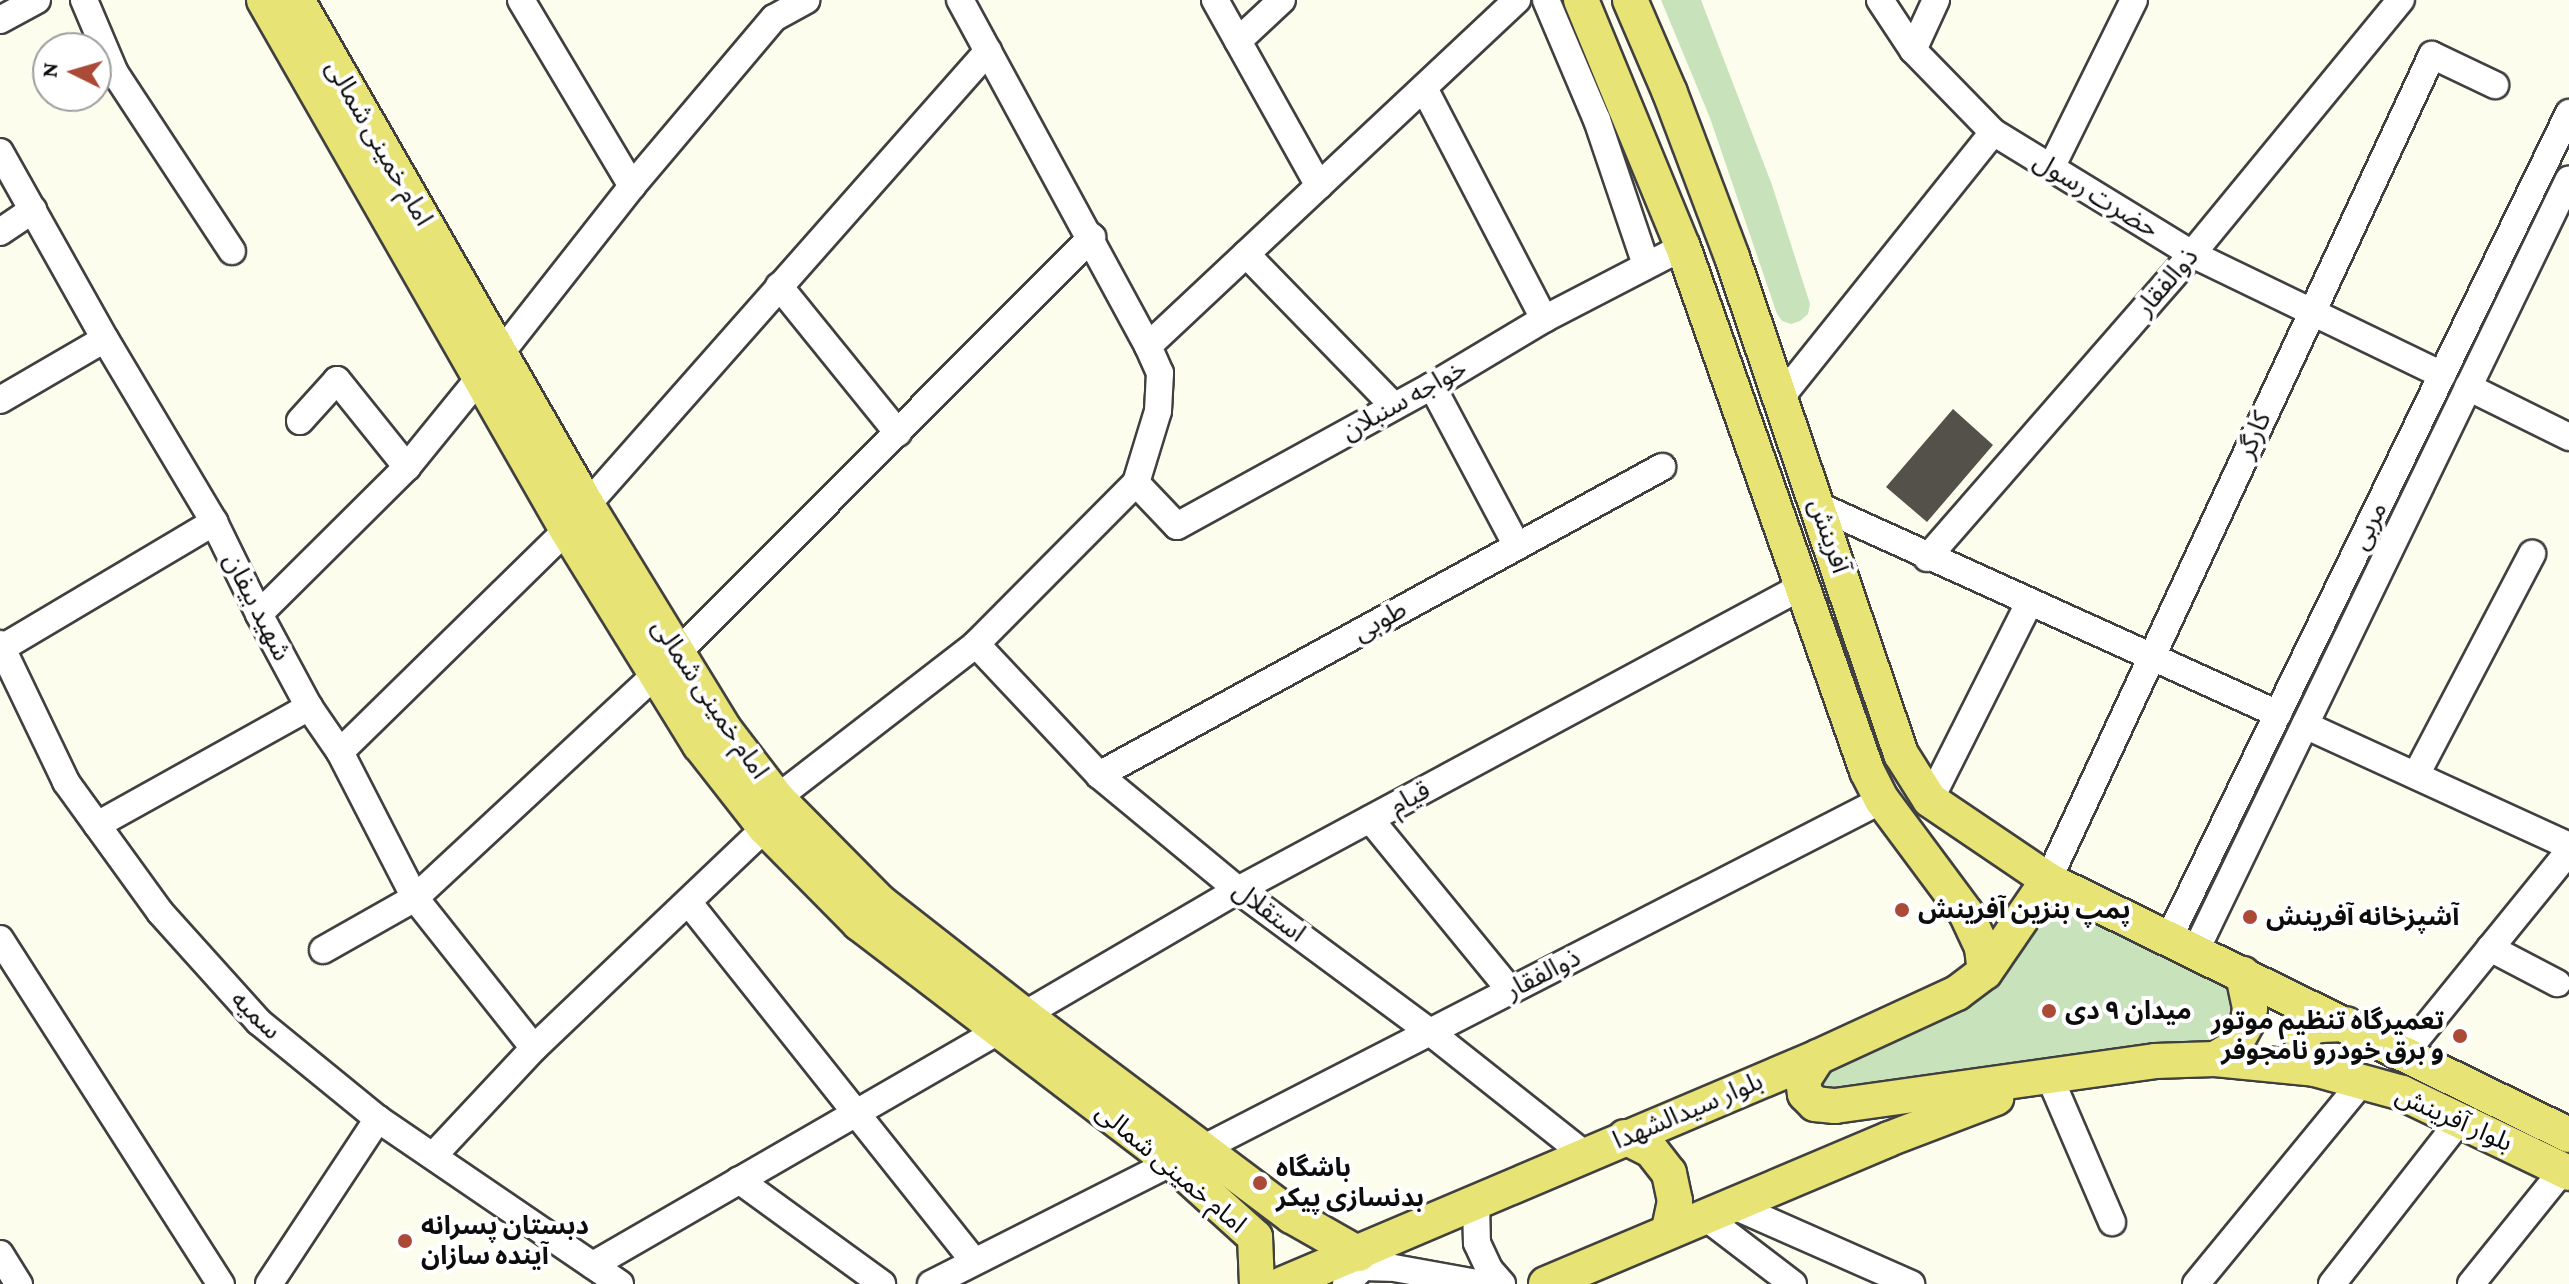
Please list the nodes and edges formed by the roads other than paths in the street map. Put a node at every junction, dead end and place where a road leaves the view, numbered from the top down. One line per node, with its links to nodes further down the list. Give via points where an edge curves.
1 (37, 0): 19 (street)
2 (84, 0): 37 (street, via 115,73)
3 (264, 0): 46 (main road, امام خمینی شمالی)
4 (297, 0): 46 (main road, امام خمینی شمالی)
5 (521, 0): 31 (street)
6 (806, 0): 18 (street)
7 (960, 0): 22 (street)
8 (1215, 0): 20 (street)
9 (1282, 0): 20 (street)
10 (1517, 0): 24 (street)
11 (1546, 0): 40 (street, via 1597,120)
12 (1581, 0): 36 (main road, آفرینش)
13 (1630, 0): 50 (main road, آفرینش, via 1670,93)
14 (1880, 0): 21 (street, حضرت رسول)
15 (1936, 0): 21 (street)
16 (2134, 0): 28 (street)
17 (2401, 0): 39 (street, ذوالفقار)
18 (767, 9): 31 (street)
19 (0, 20)
20 (1238, 41): 32 (street)
21 (1913, 50): 26 (street, حضرت رسول)
22 (988, 51): 35 (street); 41 (street)
23 (2495, 85): 42 (street, کارگر, via 2432,55)
24 (1425, 90): 32 (street); 43 (street)
25 (2569, 113): 29 (street, مربی)
26 (1993, 132): 28 (street, حضرت رسول); 50 (street)
27 (0, 152): 33 (street, شهید بیفان)
28 (2051, 168): 39 (street, حضرت رسول)
29 (2541, 172): 30 (street); 47 (street, مربی)
30 (2568, 180): 49 (street, مربی)
31 (632, 186): 46 (street)
32 (1319, 186): 38 (street)
33 (33, 210): 34 (street); 44 (street, شهید بیفان)
34 (0, 232)
35 (1092, 237): 45 (street); 54 (street)
36 (1683, 247): 40 (street, خواجه سنبلان); 67 (main road, آفرینش)
37 (232, 251)
38 (1246, 254): 45 (street); 52 (street)
39 (2192, 254): 42 (street, حضرت رسول); 64 (street, ذوالفقار)
40 (1646, 265): 43 (street, خواجه سنبلان)
41 (779, 286): 54 (street); 60 (street)
42 (2309, 313): 47 (street, حضرت رسول); 72 (street, کارگر)
43 (1544, 319): 48 (street, خواجه سنبلان)
44 (105, 339): 51 (street); 61 (street, شهید بیفان)
45 (1148, 346): 58 (street, via 1160,373 1158,411)
46 (490, 365): 56 (street); 60 (main road, امام خمینی شمالی)
47 (2442, 375): 65 (street, مربی)
48 (1432, 386): 52 (street, خواجه سنبلان); 62 (street)
49 (2468, 387): 55 (street); 66 (street, مربی)
50 (1781, 397): 59 (main road, آفرینش)
51 (0, 400)
52 (1394, 406): 58 (street, خواجه سنبلان, via 1177,526)
53 (300, 421): 56 (street, via 337,380)
54 (898, 433): 73 (street)
55 (2569, 437)
56 (407, 467): 69 (street)
57 (1662, 467): 62 (street, طوبی)
58 (1136, 483): 70 (street)
59 (1819, 506): 64 (street); 75 (main road, آفرینش)
60 (577, 517): 73 (main road, امام خمینی شمالی); 79 (street)
61 (214, 522): 69 (street, شهید بیفان); 71 (street)
62 (1517, 546): 80 (street, طوبی)
63 (2532, 554): 81 (street)
64 (1927, 558): 68 (street)
65 (2349, 567): 66 (street); 76 (street, مربی)
66 (2375, 579): 78 (street, مربی)
67 (1801, 587): 77 (main road, آفرینش); 85 (street, قیام)
68 (2029, 603): 72 (street); 83 (street)
69 (259, 614): 74 (street, شهید بیفان)
70 (976, 644): 80 (street, استقلال); 84 (street)
71 (1, 646): 86 (street, سمیه, via 66,782)
72 (2153, 658): 76 (street); 88 (street, کارگر)
73 (666, 663): 84 (main road, امام خمینی شمالی, via 725,730); 90 (street)
74 (309, 707): 79 (street, شهید بیفان); 86 (street)
75 (1886, 708): 77 (main road); 83 (main road, آفرینش, via 1911,775)
76 (2278, 714): 93 (street, مربی)
77 (1849, 722): 82 (main road, آفرینش)
78 (2305, 725): 81 (street); 93 (street, مربی)
79 (340, 752): 90 (street, شهید بیفان)
80 (1099, 775): 89 (street, استقلال)
81 (2416, 775): 87 (street)
82 (1882, 800): 96 (main road, آفرینش, via 1966,913 1982,948); 99 (street, ذوالفقار)
83 (1930, 800): 88 (main road, آفرینش)
84 (771, 813): 91 (street); 100 (main road, امام خمینی شمالی, via 880,902)
85 (1370, 819): 89 (street, قیام); 99 (street)
86 (97, 825): 111 (street, سمیه, via 160,912 259,1022)
87 (2569, 849): 94 (street)
88 (2048, 880): 93 (main road, آفرینش); 96 (main road, بلوار سیدالشهدا)
89 (1238, 890): 100 (street, قیام); 102 (street, استقلال)
90 (415, 898): 95 (street); 103 (street, شهید بیفان)
91 (689, 903): 103 (street); 110 (street)
92 (0, 939): 132 (street)
93 (2182, 944): 97 (main road, بلوار آفرینش)
94 (2490, 948): 98 (street); 104 (street)
95 (323, 950)
96 (1985, 972): 105 (main road, بلوار سیدالشهدا, via 1957,993)
97 (2243, 974): 101 (main road, بلوار آفرینش); 106 (main road, via 2248,1021 2233,1048)
98 (2557, 983)
99 (1511, 991): 102 (street, ذوالفقار)
100 (1011, 1023): 110 (street, قیام); 115 (main road, امام خمینی شمالی); 118 (main road, امام خمینی شمالی)
101 (2346, 1024): 104 (main road, بلوار آفرینش); 107 (main road, via 2309,1028 2304,1035 2301,1054)
102 (1430, 1032): 115 (street, ذوالفقار); 116 (street, استقلال)
103 (534, 1048): 117 (street)
104 (2405, 1053): 113 (main road, بلوار آفرینش)
105 (1818, 1057): 108 (main road, via 1803,1080 1805,1094 1815,1104 1835,1106); 114 (main road, بلوار سیدالشهدا)
106 (2215, 1059): 107 (main road, بلوار آفرینش); 108 (main road, بلوار آفرینش, via 2155,1061)
107 (2315, 1069): 109 (main road, بلوار آفرینش)
108 (2050, 1078): 122 (main road); 124 (street)
109 (2363, 1081): 112 (main road, بلوار آفرینش); 145 (street)
110 (857, 1112): 120 (street, قیام); 128 (street)
111 (378, 1119): 117 (street, سمیه); 133 (street)
112 (2460, 1120): 119 (main road, بلوار آفرینش); 146 (street)
113 (2569, 1135)
114 (1625, 1137): 116 (main road, بلوار سیدالشهدا); 125 (main road, via 1651,1150 1669,1173 1675,1201)
115 (1204, 1148): 123 (main road, امام خمینی شمالی)
116 (1585, 1155): 121 (main road, بلوار سیدالشهدا)
117 (433, 1156): 129 (street, سمیه)
118 (1172, 1162): 126 (main road, امام خمینی شمالی); 128 (street)
119 (2566, 1172): 147 (street)
120 (739, 1180): 129 (street, قیام); 135 (street)
121 (1476, 1203): 130 (main road, بلوار سیدالشهدا); 141 (street, via 1477,1243)
122 (1718, 1211): 125 (main road); 143 (street); 144 (street)
123 (1292, 1216): 126 (main road, via 1280,1238); 130 (main road, امام خمینی شمالی)
124 (2112, 1222)
125 (1669, 1230): 142 (main road)
126 (1255, 1237): 137 (main road, امام خمینی شمالی)
127 (0, 1254): 131 (street)
128 (974, 1261): 136 (street)
129 (593, 1265): 134 (street, سمیه)
130 (1363, 1268): 138 (main road, بلوار سیدالشهدا); 139 (street, via 1400,1276); 140 (street)
131 (19, 1284)
132 (221, 1284)
133 (269, 1284)
134 (620, 1284)
135 (882, 1284)
136 (931, 1284)
137 (1257, 1284)
138 (1283, 1284)
139 (1405, 1284)
140 (1482, 1284)
141 (1502, 1284)
142 (1546, 1284)
143 (1793, 1284)
144 (1911, 1284)
145 (2196, 1284)
146 (2332, 1284)
147 (2471, 1284)

